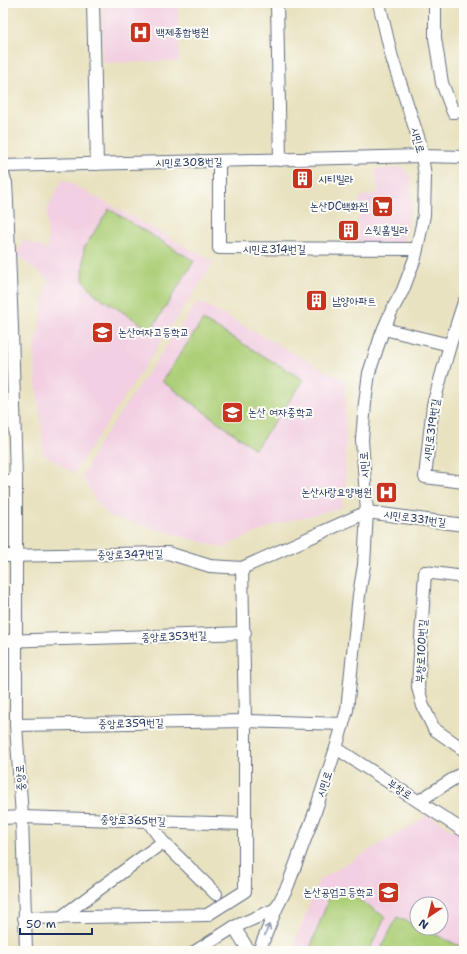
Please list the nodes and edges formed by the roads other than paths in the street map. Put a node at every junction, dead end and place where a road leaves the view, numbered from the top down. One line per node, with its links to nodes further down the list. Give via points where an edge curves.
1 (94, 3): 10 (street)
2 (277, 3): 8 (street)
3 (379, 3): 6 (street, 시민로, via 392,58)
4 (435, 3): 5 (street, via 435,38 442,83 453,112)
5 (464, 111)
6 (422, 156): 7 (street, 시민로308번길); 8 (street, 시민로308번길); 13 (street, 시민로, via 425,199)
7 (464, 157)
8 (280, 160): 9 (street, 시민로308번길)
9 (219, 161): 10 (street, 시민로308번길); 13 (street, 시민로314번길, via 219,248)
10 (97, 164): 11 (street, 시민로308번길)
11 (3, 166)
12 (3, 175): 15 (street, 중앙로, via 7,202)
13 (417, 249): 16 (street, 시민로, via 403,290)
14 (464, 302): 17 (street, 시민로319번길)
15 (7, 328): 19 (street, 중앙로)
16 (384, 329): 17 (street); 21 (street, 시민로, via 369,373 365,403 362,440)
17 (450, 345): 20 (street, 시민로319번길, via 433,404 425,477)
18 (3, 481): 19 (street)
19 (16, 481): 24 (street, 중앙로)
20 (464, 482)
21 (367, 512): 22 (street, 시민로331번길); 25 (street, 중앙로347번길); 31 (street, 시민로, via 364,564 347,710)
22 (464, 525)
23 (3, 556): 24 (street, 중앙로347번길)
24 (16, 556): 25 (street, 중앙로347번길, via 168,553 210,566); 29 (street, 중앙로)
25 (242, 568): 27 (street)
26 (464, 577): 34 (street, 부창로100번길, via 425,572 418,687 423,706 434,729)
27 (244, 633): 29 (street, 중앙로353번길); 30 (street)
28 (3, 641): 29 (street, 중앙로353번길)
29 (16, 641): 32 (street, 중앙로)
30 (245, 721): 31 (street, 중앙로359번길); 32 (street, 중앙로359번길); 40 (street)
31 (343, 724): 33 (street, 시민로)
32 (16, 725): 37 (street, 중앙로)
33 (336, 748): 36 (street, 부창로); 44 (street, 시민로, via 288,885)
34 (464, 750)
35 (464, 772): 36 (street)
36 (419, 801): 41 (street, 부창로)
37 (22, 817): 38 (street, 중앙로365번길); 39 (street, 중앙로365번길); 45 (street, 중앙로)
38 (3, 818)
39 (147, 820): 40 (street, 중앙로365번길); 42 (street)
40 (245, 824): 46 (street, via 245,891 207,915)
41 (464, 830)
42 (163, 842): 43 (street); 46 (street)
43 (216, 894)
44 (276, 909): 47 (street); 51 (street, 시민로, one-way to 44)
45 (24, 918): 46 (street); 48 (street, 중앙로)
46 (60, 918)
47 (234, 927): 49 (street); 50 (street)
48 (26, 951)
49 (196, 951)
50 (249, 951)
51 (259, 951)

